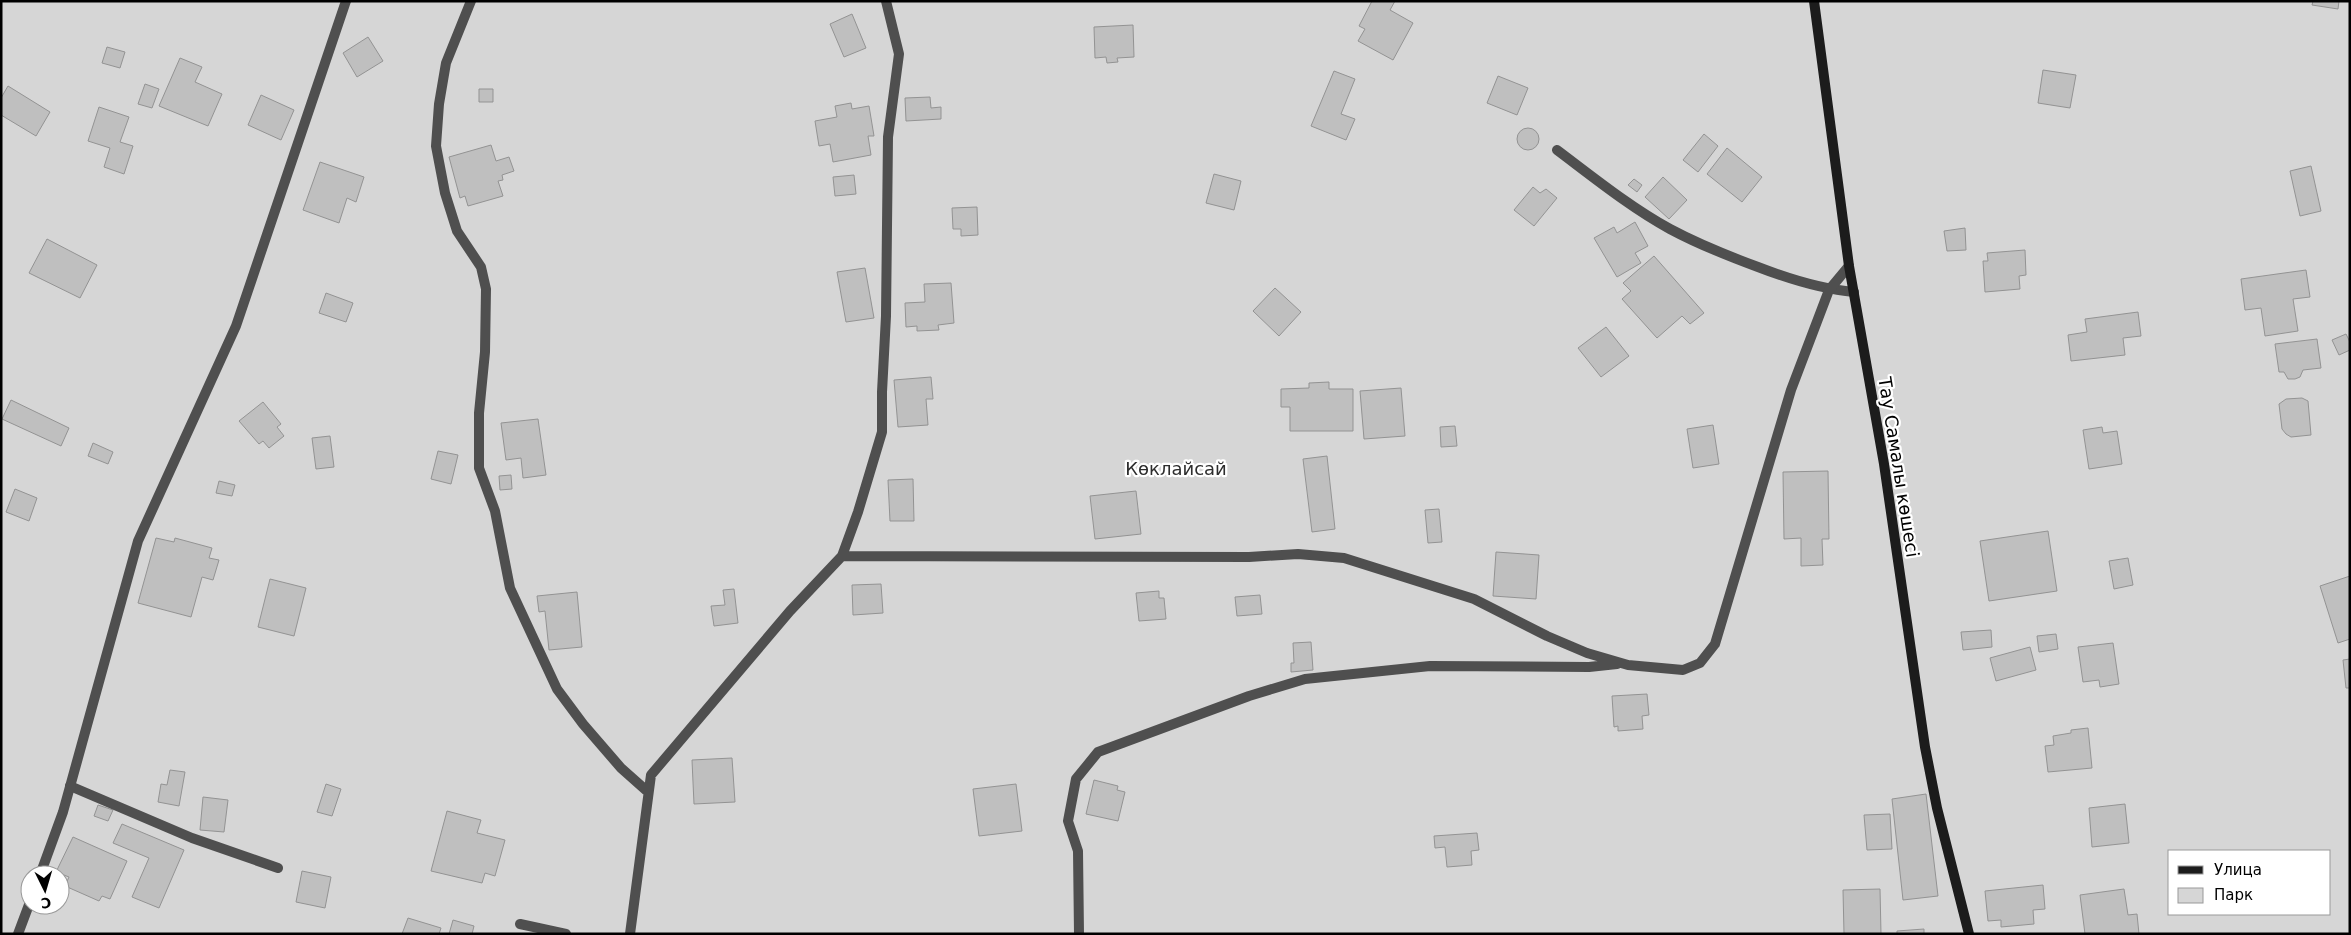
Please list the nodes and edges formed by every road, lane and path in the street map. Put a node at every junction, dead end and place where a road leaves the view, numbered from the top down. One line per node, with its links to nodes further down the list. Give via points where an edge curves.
1 (346, 1): 11 (street, via 236,326 138,541)
2 (471, 1): 12 (street, via 446,63 436,146 445,193 457,231 482,267 486,289 479,468 495,511 510,588 557,688 621,768)
3 (886, 1): 9 (street, via 899,54 888,137 882,432)
4 (1814, 1): 6 (street, Тау Самалы көшесі)
5 (1557, 150): 7 (street, via 1602,185 1669,228 1725,255)
6 (1849, 266): 7 (street); 8 (street, Тау Самалы көшесі)
7 (1829, 290): 8 (street); 10 (street, via 1791,390 1714,644 1700,663 1683,670)
8 (1854, 292): 21 (street, Тау Самалы көшесі, via 1884,464 1925,747)
9 (842, 556): 10 (street, via 1249,557 1298,554 1344,558 1474,599 1547,636); 12 (street, via 790,610 651,775)
10 (1623, 664): 20 (street, via 1589,667 1430,666 1305,679 1249,696 1098,752 1076,779 1068,821 1078,851)
11 (70, 786): 13 (street); 14 (street, via 192,838)
12 (648, 792): 19 (street)
13 (43, 865)
14 (278, 868)
15 (25, 915): 17 (street)
16 (520, 924): 18 (street)
17 (18, 934)
18 (566, 934)
19 (630, 934)
20 (1080, 934)
21 (1969, 934)

